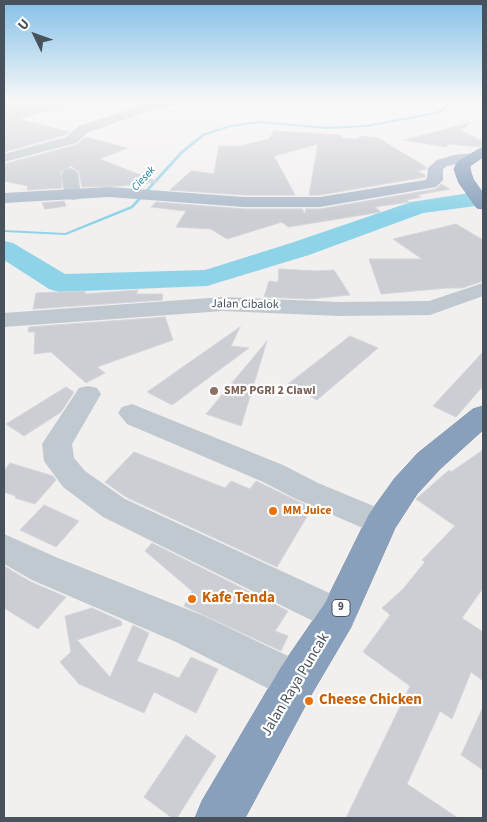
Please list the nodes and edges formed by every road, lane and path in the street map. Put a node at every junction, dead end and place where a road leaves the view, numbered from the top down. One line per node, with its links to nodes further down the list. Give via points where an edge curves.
1 (73, 138): 2 (street)
2 (4, 158)
3 (474, 161): 5 (main road, via 454,159 442,163 436,168 435,180 430,184 330,200 269,204 120,193); 7 (highway, via 463,174)
4 (70, 173): 5 (street)
5 (73, 195): 6 (main road)
6 (4, 198)
7 (483, 204)
8 (483, 289): 9 (street, Jalan Cibalok, via 430,308 339,310 223,304)
9 (4, 320)
10 (88, 394): 15 (street, via 57,444 59,462 74,479 114,508)
11 (132, 413): 13 (street, via 137,418 272,473)
12 (483, 415): 13 (highway, Jalan Raya Puncak / 9, via 429,461 406,486)
13 (381, 524): 15 (highway, Jalan Raya Puncak / 9)
14 (4, 548): 16 (street, via 45,569 190,629)
15 (338, 615): 16 (highway, Jalan Raya Puncak / 9)
16 (296, 681): 17 (highway, Jalan Raya Puncak / 9)
17 (219, 818)

